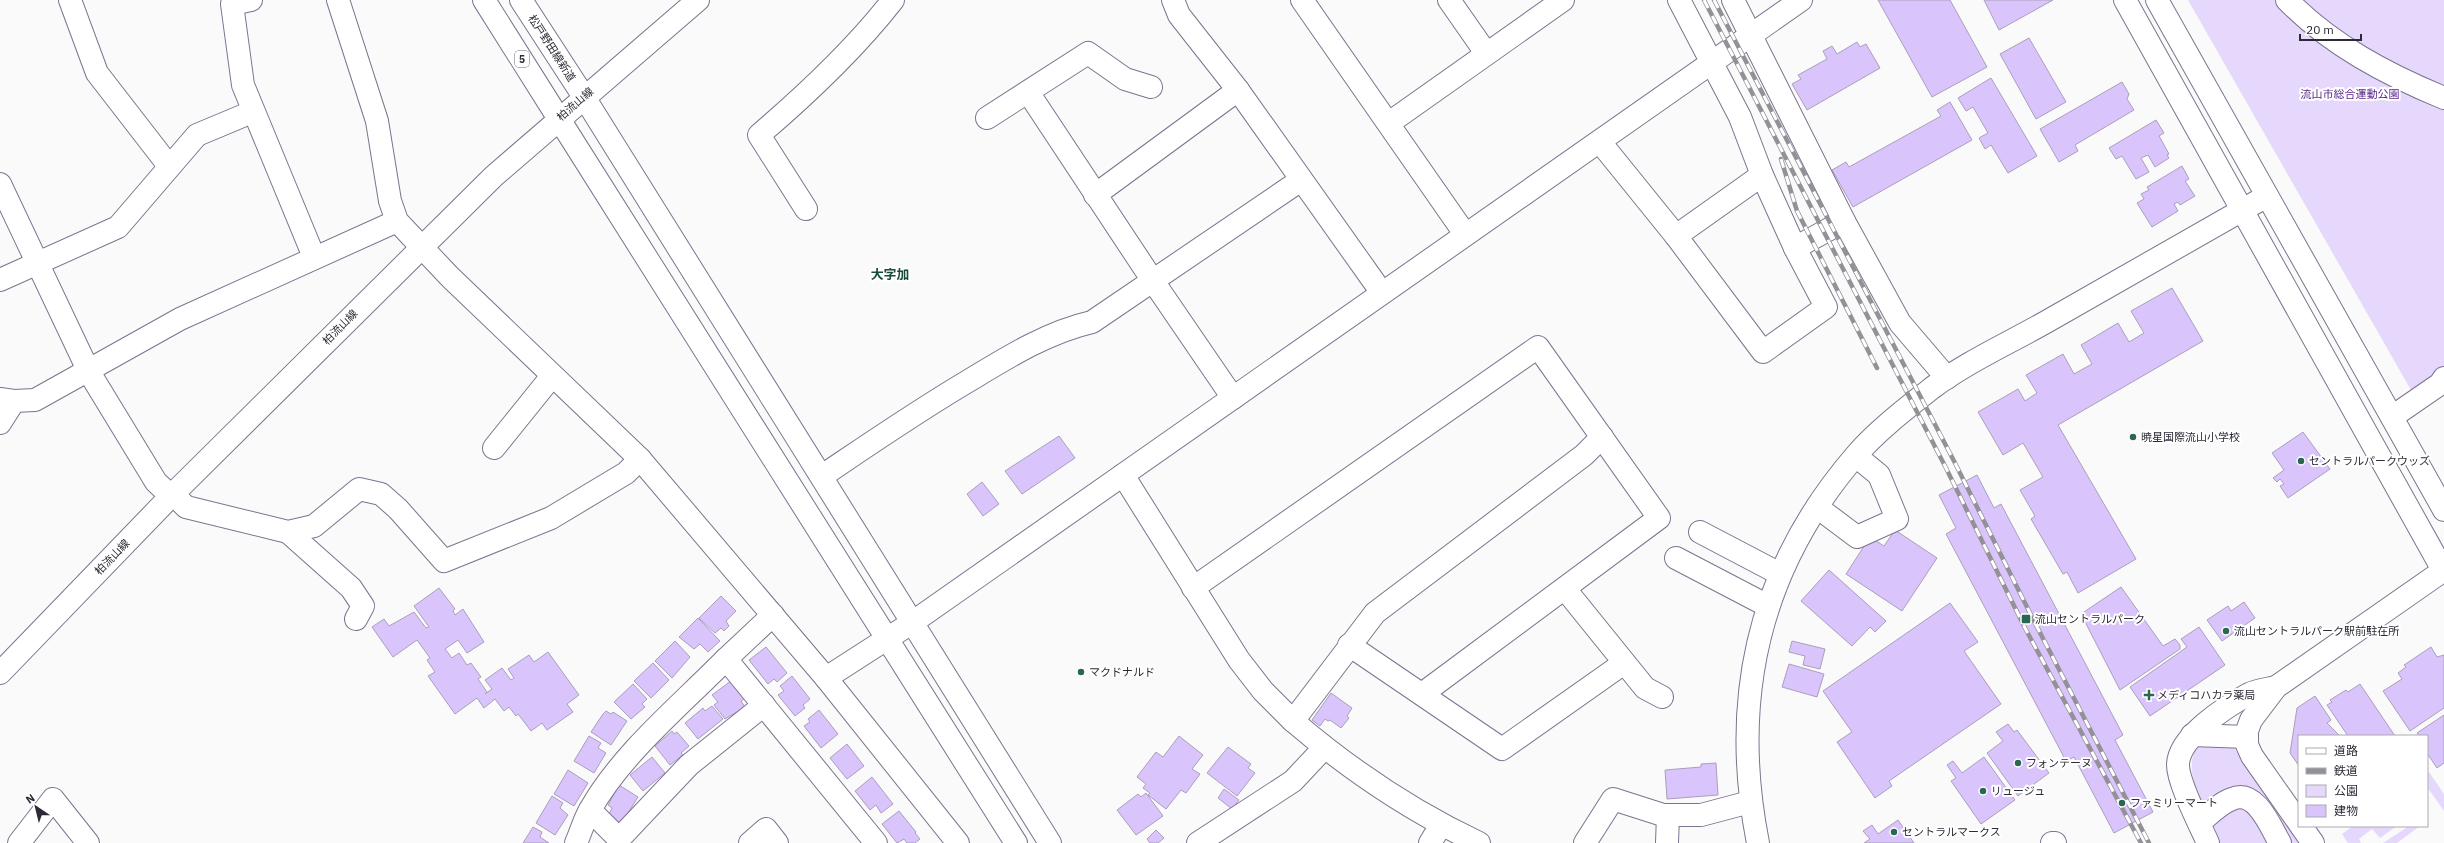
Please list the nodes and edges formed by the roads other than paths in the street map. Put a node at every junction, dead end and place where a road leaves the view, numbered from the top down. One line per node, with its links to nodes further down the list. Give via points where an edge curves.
1 (70, 0): 31 (street, via 97,73)
2 (338, 0): 39 (street, via 377,120 390,201)
3 (484, 0): 28 (street, 5)
4 (521, 0): 24 (street, 松戸野田線新道)
5 (698, 0): 24 (street, 柏流山線)
6 (893, 0): 37 (street, via 836,64 800,100 759,135)
7 (1173, 0): 22 (street, via 1179,15)
8 (1302, 0): 29 (street)
9 (1449, 0): 19 (street)
10 (1563, 0): 19 (street)
11 (1679, 0): 20 (street)
12 (1733, 0): 18 (street)
13 (1801, 0): 18 (street)
14 (2125, 0): 38 (street)
15 (2157, 0): 36 (street)
16 (2287, 0): 25 (street, via 2333,41 2406,83)
17 (238, 1): 26 (street, via 243,85)
18 (1752, 35): 20 (street); 40 (street)
19 (1486, 53): 29 (street)
20 (1712, 62): 30 (street); 32 (street, via 1740,117)
21 (1151, 87): 23 (street, via 1125,79 1088,53)
22 (1238, 90): 33 (street); 35 (street)
23 (1028, 92): 27 (street); 35 (street)
24 (584, 96): 28 (street, 柏流山線); 63 (street, 松戸野田線新道)
25 (2444, 98)
26 (252, 112): 31 (street, via 197,135); 45 (street)
27 (987, 118)
28 (559, 119): 43 (street, 柏流山線, via 494,176); 78 (street)
29 (1389, 123): 41 (street)
30 (1600, 142): 41 (street); 42 (street)
31 (169, 166): 46 (street, via 118,227)
32 (1762, 175): 42 (street); 44 (street)
33 (1301, 180): 48 (street); 49 (street)
34 (0, 184): 46 (street)
35 (1095, 195): 48 (street)
36 (2267, 196): 38 (street); 56 (street)
37 (806, 209)
38 (2241, 211): 52 (street); 70 (street)
39 (397, 221): 43 (street); 45 (street)
40 (1844, 221): 44 (street); 52 (street, via 1900,323)
41 (1465, 234): 49 (street)
42 (1676, 236): 44 (street, via 1763,352 1826,306)
43 (421, 247): 51 (street); 64 (street, 柏流山線)
44 (1795, 248)
45 (314, 257): 50 (street, via 180,319)
46 (37, 264): 47 (street); 50 (street)
47 (0, 280)
48 (1153, 281): 54 (street); 63 (street, via 1092,322 1074,326 1025,347 928,405)
49 (1382, 293): 54 (street)
50 (89, 372): 55 (street, via 35,400); 64 (street, via 156,482)
51 (552, 376): 59 (street); 61 (street)
52 (1947, 378): 60 (street, via 1882,430)
53 (2444, 378): 56 (street, via 2440,384)
54 (1233, 398): 62 (street)
55 (7, 400): 57 (street)
56 (2392, 417): 66 (street)
57 (0, 423)
58 (1602, 437): 72 (street, via 1538,346); 73 (street, via 1659,518); 79 (street, via 1584,455 1375,613)
59 (494, 448)
60 (1856, 456): 65 (street); 65 (street, via 1879,475 1897,519 1857,537)
61 (640, 459): 67 (street, via 626,473 551,518 444,561 398,509 381,494 359,489 314,526); 75 (street)
62 (1123, 475): 72 (street); 77 (street)
63 (822, 476): 77 (street, 松戸野田線新道)
64 (172, 495): 67 (street, via 192,509); 82 (street, 柏流山線)
65 (1816, 507): 71 (street)
66 (2444, 510)
67 (288, 532): 76 (street, via 351,588 363,606)
68 (1700, 532): 71 (street)
69 (1676, 558): 74 (street)
70 (2444, 571): 84 (street)
71 (1780, 574): 74 (street)
72 (1193, 588): 88 (street, via 1239,660 1263,691)
73 (1565, 589): 81 (street); 85 (street)
74 (1768, 606): 92 (street, via 1756,653 1746,738)
75 (773, 615): 80 (street); 83 (street)
76 (356, 619)
77 (913, 622): 78 (street); 108 (street, 松戸野田線新道)
78 (887, 638): 83 (street); 107 (street)
79 (1349, 645): 85 (street); 88 (street)
80 (726, 659): 87 (street); 93 (street, via 629,756)
81 (1624, 663): 85 (street, via 1502,749); 86 (street, via 1645,688)
82 (0, 672)
83 (826, 678): 106 (street)
84 (2276, 687): 89 (street, via 2250,694); 90 (street, via 2251,720)
85 (1422, 694)
86 (1662, 697)
87 (764, 705): 93 (street, via 689,765 619,839); 105 (street)
88 (1293, 721): 91 (street)
89 (2192, 735): 90 (street); 96 (street, via 2183,747 2178,765)
90 (2247, 737): 95 (street, via 2247,745 2252,756)
91 (1324, 748): 98 (street); 99 (street, via 1293,781)
92 (1750, 802): 94 (street, via 1701,815); 112 (street)
93 (590, 810): 102 (street)
94 (1668, 815): 110 (street, via 1613,799); 111 (street)
95 (2298, 822)
96 (2199, 823): 113 (street); 114 (street, via 2231,799 2247,798 2254,802)
97 (2302, 827): 115 (street)
98 (1436, 834): 109 (street)
99 (1206, 841)
100 (19, 843): 101 (street, via 53,798)
101 (88, 843)
102 (576, 843)
103 (750, 843): 104 (street, via 766,829)
104 (777, 843)
105 (876, 843)
106 (958, 843)
107 (1016, 843)
108 (1050, 843)
109 (1479, 843)
110 (1585, 843)
111 (1667, 843)
112 (1758, 843)
113 (2208, 843)
114 (2280, 843)
115 (2314, 843)

